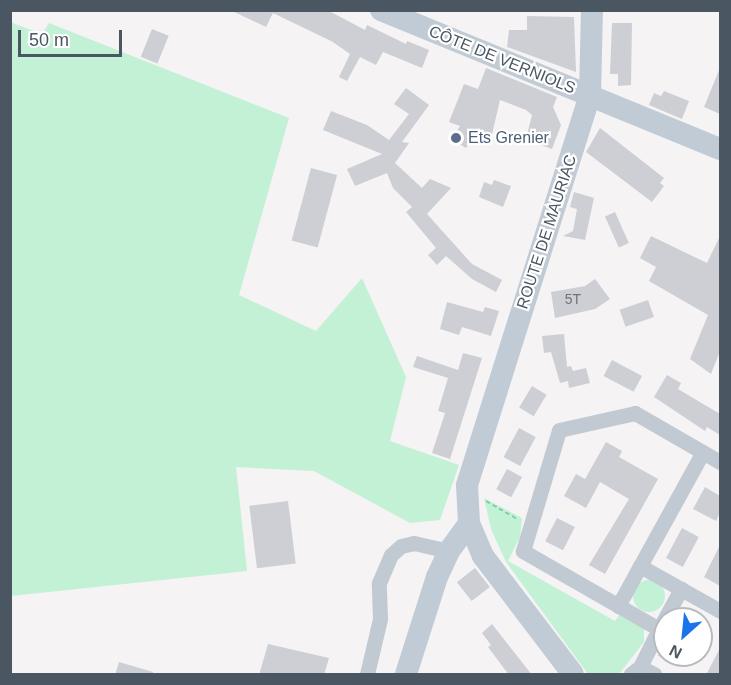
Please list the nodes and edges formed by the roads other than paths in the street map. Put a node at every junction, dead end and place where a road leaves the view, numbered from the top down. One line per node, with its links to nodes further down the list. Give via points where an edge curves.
1 (381, 10): 3 (street, CÔTE DE VERNIOLS)
2 (592, 10): 4 (street, ROUTE DE MAURIAC)
3 (419, 18): 4 (street, CÔTE DE VERNIOLS)
4 (590, 96): 5 (street, CÔTE DE VERNIOLS); 8 (street, ROUTE DE MAURIAC, via 467,492)
5 (720, 149)
6 (704, 452): 7 (street); 10 (street); 12 (street, via 635,413 559,430 523,551)
7 (720, 462)
8 (469, 523): 9 (street); 20 (street, ROUTE DE MAURIAC, via 483,556)
9 (449, 551): 18 (street, via 414,543 401,546 391,555 379,583 380,619); 19 (street)
10 (640, 566): 11 (street); 12 (street)
11 (681, 589): 13 (street); 14 (street)
12 (618, 606): 15 (street)
13 (671, 607)
14 (720, 611)
15 (653, 626)
16 (653, 640): 17 (street)
17 (635, 671): 21 (street)
18 (367, 675)
19 (406, 675)
20 (573, 675)
21 (654, 675)

